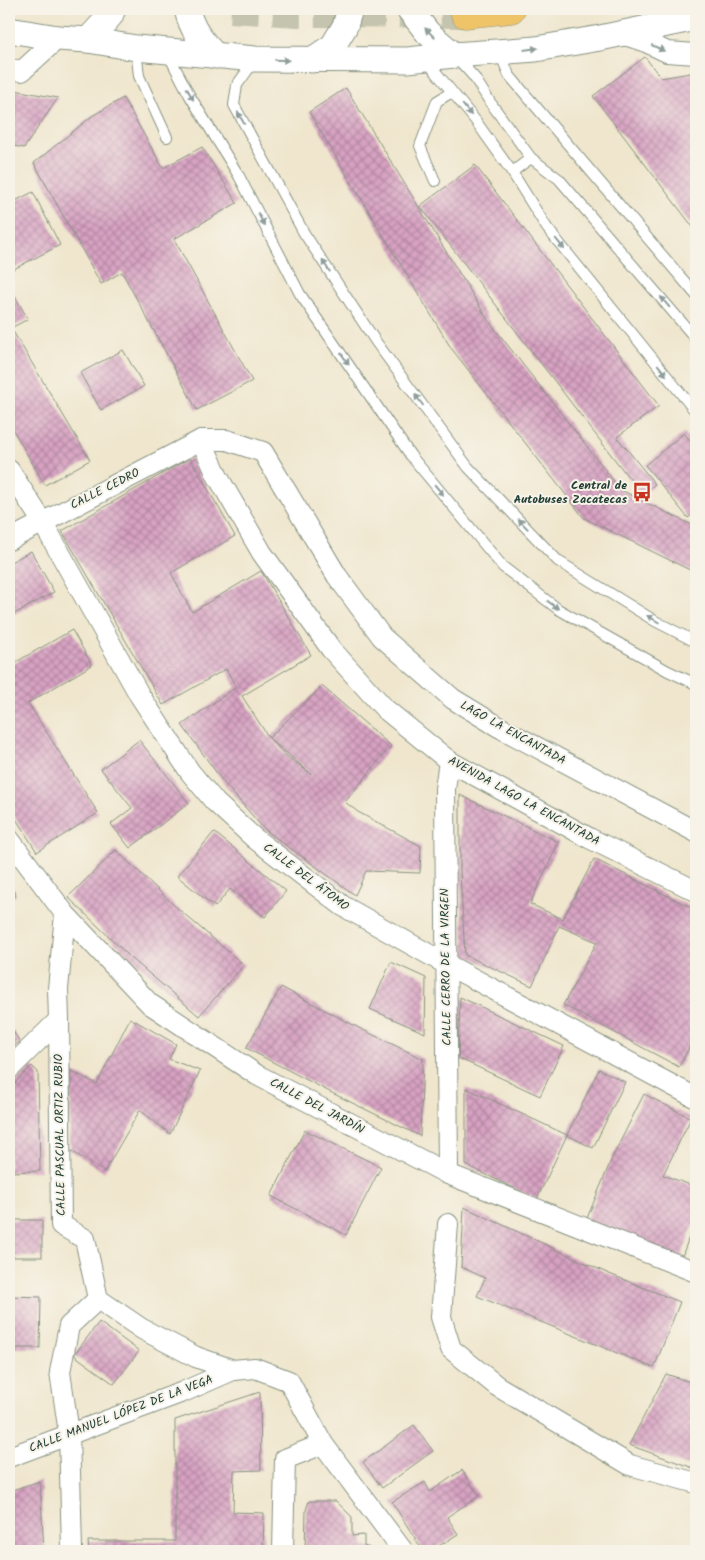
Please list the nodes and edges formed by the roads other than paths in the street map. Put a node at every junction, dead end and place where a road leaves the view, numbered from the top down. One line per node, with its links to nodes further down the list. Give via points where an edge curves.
1 (113, 9): 11 (street)
2 (187, 9): 17 (street, via 200,41)
3 (350, 9): 20 (street, via 346,26 333,46)
4 (409, 9): 16 (street, one-way to 4, via 428,34)
5 (511, 9): 6 (main road)
6 (465, 14)
7 (696, 18): 9 (street)
8 (9, 30): 10 (street)
9 (621, 34): 14 (street, one-way to 9); 15 (street, one-way to 15, via 667,52)
10 (58, 38): 11 (street); 21 (street, via 22,71)
11 (88, 40): 12 (street)
12 (136, 48): 13 (street); 23 (lane, via 139,76)
13 (167, 51): 17 (street); 35 (lane, one-way to 35, via 190,96 239,176 300,294 411,456 503,567 558,609)
14 (500, 52): 16 (street); 27 (lane, via 510,75)
15 (696, 54)
16 (454, 55): 19 (street); 24 (lane, via 474,77)
17 (216, 56): 18 (street)
18 (255, 59): 20 (street, one-way to 20); 34 (lane, one-way to 18, via 558,561 468,467 376,342 304,233 234,105 237,85)
19 (425, 59): 20 (street); 22 (lane)
20 (312, 60)
21 (9, 69)
22 (452, 92): 25 (lane, one-way to 25); 26 (lane, via 437,101 420,146)
23 (167, 137)
24 (531, 158): 25 (lane); 28 (lane, one-way to 24, via 559,179)
25 (512, 172): 29 (lane, one-way to 29, via 547,228)
26 (435, 181)
27 (696, 295)
28 (696, 339)
29 (696, 412)
30 (201, 440): 32 (street, CALLE CEDRO); 36 (street, AVENIDA LAGO LA ENCANTADA, via 218,477 262,553 331,649 385,709); 37 (street, LAGO LA ENCANTADA, via 227,440 263,452 337,576 382,637 453,699 498,727)
31 (9, 470): 32 (street, CALLE DEL ÁTOMO)
32 (42, 522): 33 (street, CALLE CEDRO); 41 (street, CALLE DEL ÁTOMO, via 140,696 190,772 215,802 254,838 343,906)
33 (9, 540)
34 (696, 642)
35 (696, 684)
36 (449, 761): 39 (street, AVENIDA LAGO LA ENCANTADA, via 589,838); 41 (street, CALLE CERRO DE LA VIRGEN, via 445,790)
37 (696, 832)
38 (9, 839): 40 (street, CALLE DEL JARDÍN)
39 (696, 891)
40 (65, 914): 42 (street, via 58,989); 45 (street, CALLE DEL JARDÍN, via 150,1004 257,1075)
41 (446, 964): 44 (street, CALLE DEL ÁTOMO); 45 (street, CALLE CERRO DE LA VIRGEN)
42 (59, 1020): 43 (street); 48 (street, CALLE PASCUAL ORTIZ RUBIO, via 62,1225 85,1239)
43 (9, 1069)
44 (696, 1098)
45 (448, 1174): 47 (street, CALLE DEL JARDÍN)
46 (448, 1224): 53 (street, via 441,1318 451,1348 497,1386 630,1465)
47 (696, 1272)
48 (98, 1299): 49 (street, via 142,1329 196,1358); 50 (street, via 69,1326 60,1372)
49 (233, 1370): 50 (street, CALLE MANUEL LÓPEZ DE LA VEGA); 51 (street, CALLE MANUEL LÓPEZ DE LA VEGA, via 255,1368 289,1382)
50 (69, 1434): 52 (street, CALLE MANUEL LÓPEZ DE LA VEGA); 54 (street)
51 (322, 1444): 55 (street, via 285,1459); 56 (street)
52 (9, 1457)
53 (696, 1483)
54 (72, 1551)
55 (283, 1551)
56 (403, 1551)

